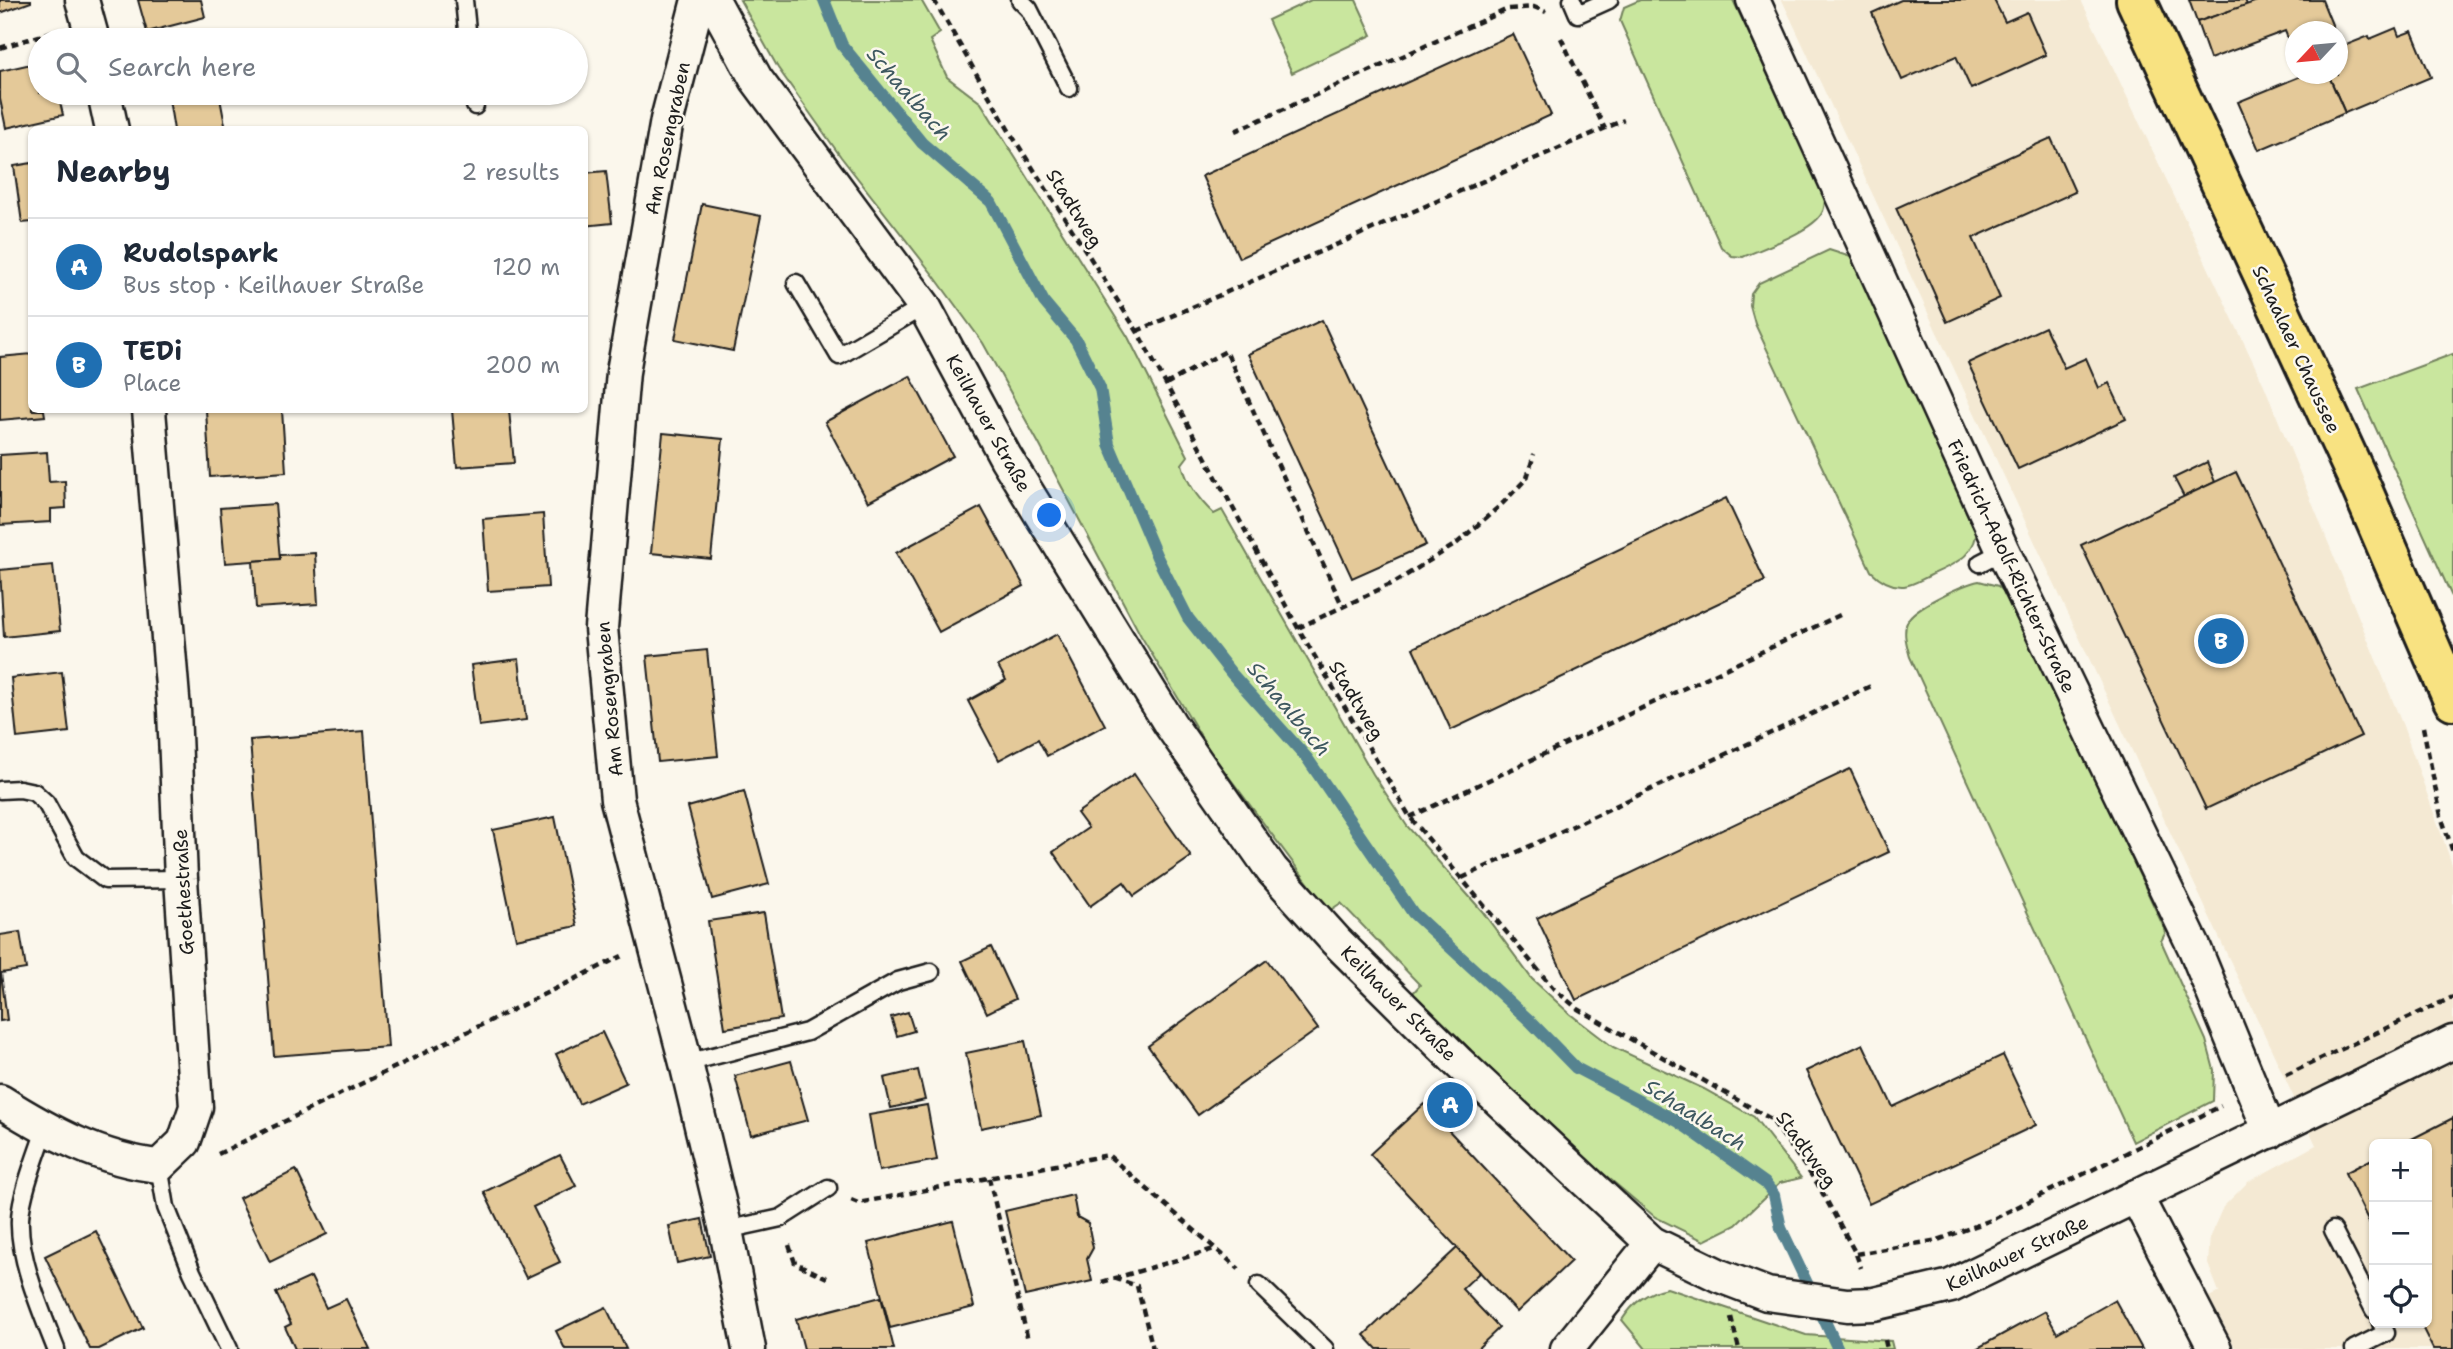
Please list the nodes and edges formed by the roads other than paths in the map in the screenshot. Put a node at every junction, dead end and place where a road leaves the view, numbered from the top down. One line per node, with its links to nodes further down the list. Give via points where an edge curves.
1 (464, 0): 9 (lane)
2 (698, 0): 21 (street, Am Rosengraben, via 667,120 623,372 601,628 617,800)
3 (713, 0): 14 (street, Keilhauer Straße, via 756,79)
4 (1020, 0): 10 (lane)
5 (1572, 0): 6 (lane, via 1578,14)
6 (1609, 0)
7 (1753, 0): 24 (street, Friedrich-Adolf-Richter-Straße, via 1992,557 2195,949)
8 (2136, 0): 16 (main road, Schaalaer Chaussee, via 2355,473)
9 (467, 28)
10 (1069, 88)
11 (107, 105): 12 (street)
12 (111, 126)
13 (796, 283): 14 (lane, via 839,356)
14 (924, 306): 30 (street, Keilhauer Straße, via 1006,458 1170,724 1272,870 1459,1063)
15 (149, 413): 18 (street, Goethestraße, via 174,710)
16 (2453, 700)
17 (0, 790): 18 (lane, via 34,792 46,803 76,858 104,880)
18 (181, 879): 25 (street, Goethestraße, via 196,1107 190,1150)
19 (931, 972): 21 (lane, via 898,981 807,1032)
20 (2453, 1042): 24 (street, Keilhauer Straße)
21 (686, 1063): 28 (street, Am Rosengraben)
22 (0, 1101): 23 (street)
23 (45, 1130): 25 (street, via 130,1163); 34 (lane, via 20,1218 37,1301)
24 (2270, 1132): 27 (street, Keilhauer Straße)
25 (159, 1166): 35 (lane, via 166,1207)
26 (828, 1188): 28 (lane, via 781,1218)
27 (2136, 1196): 30 (street, Keilhauer Straße, via 1951,1286 1860,1304 1767,1294); 39 (street)
28 (726, 1230): 36 (street, Am Rosengraben)
29 (2333, 1230): 32 (lane)
30 (1652, 1243): 38 (street)
31 (1259, 1285): 37 (lane)
32 (2369, 1300)
33 (2384, 1328): 40 (lane, via 2386,1333)
34 (56, 1349)
35 (229, 1349)
36 (749, 1349)
37 (1325, 1349)
38 (1567, 1349)
39 (2214, 1349)
40 (2354, 1349)

